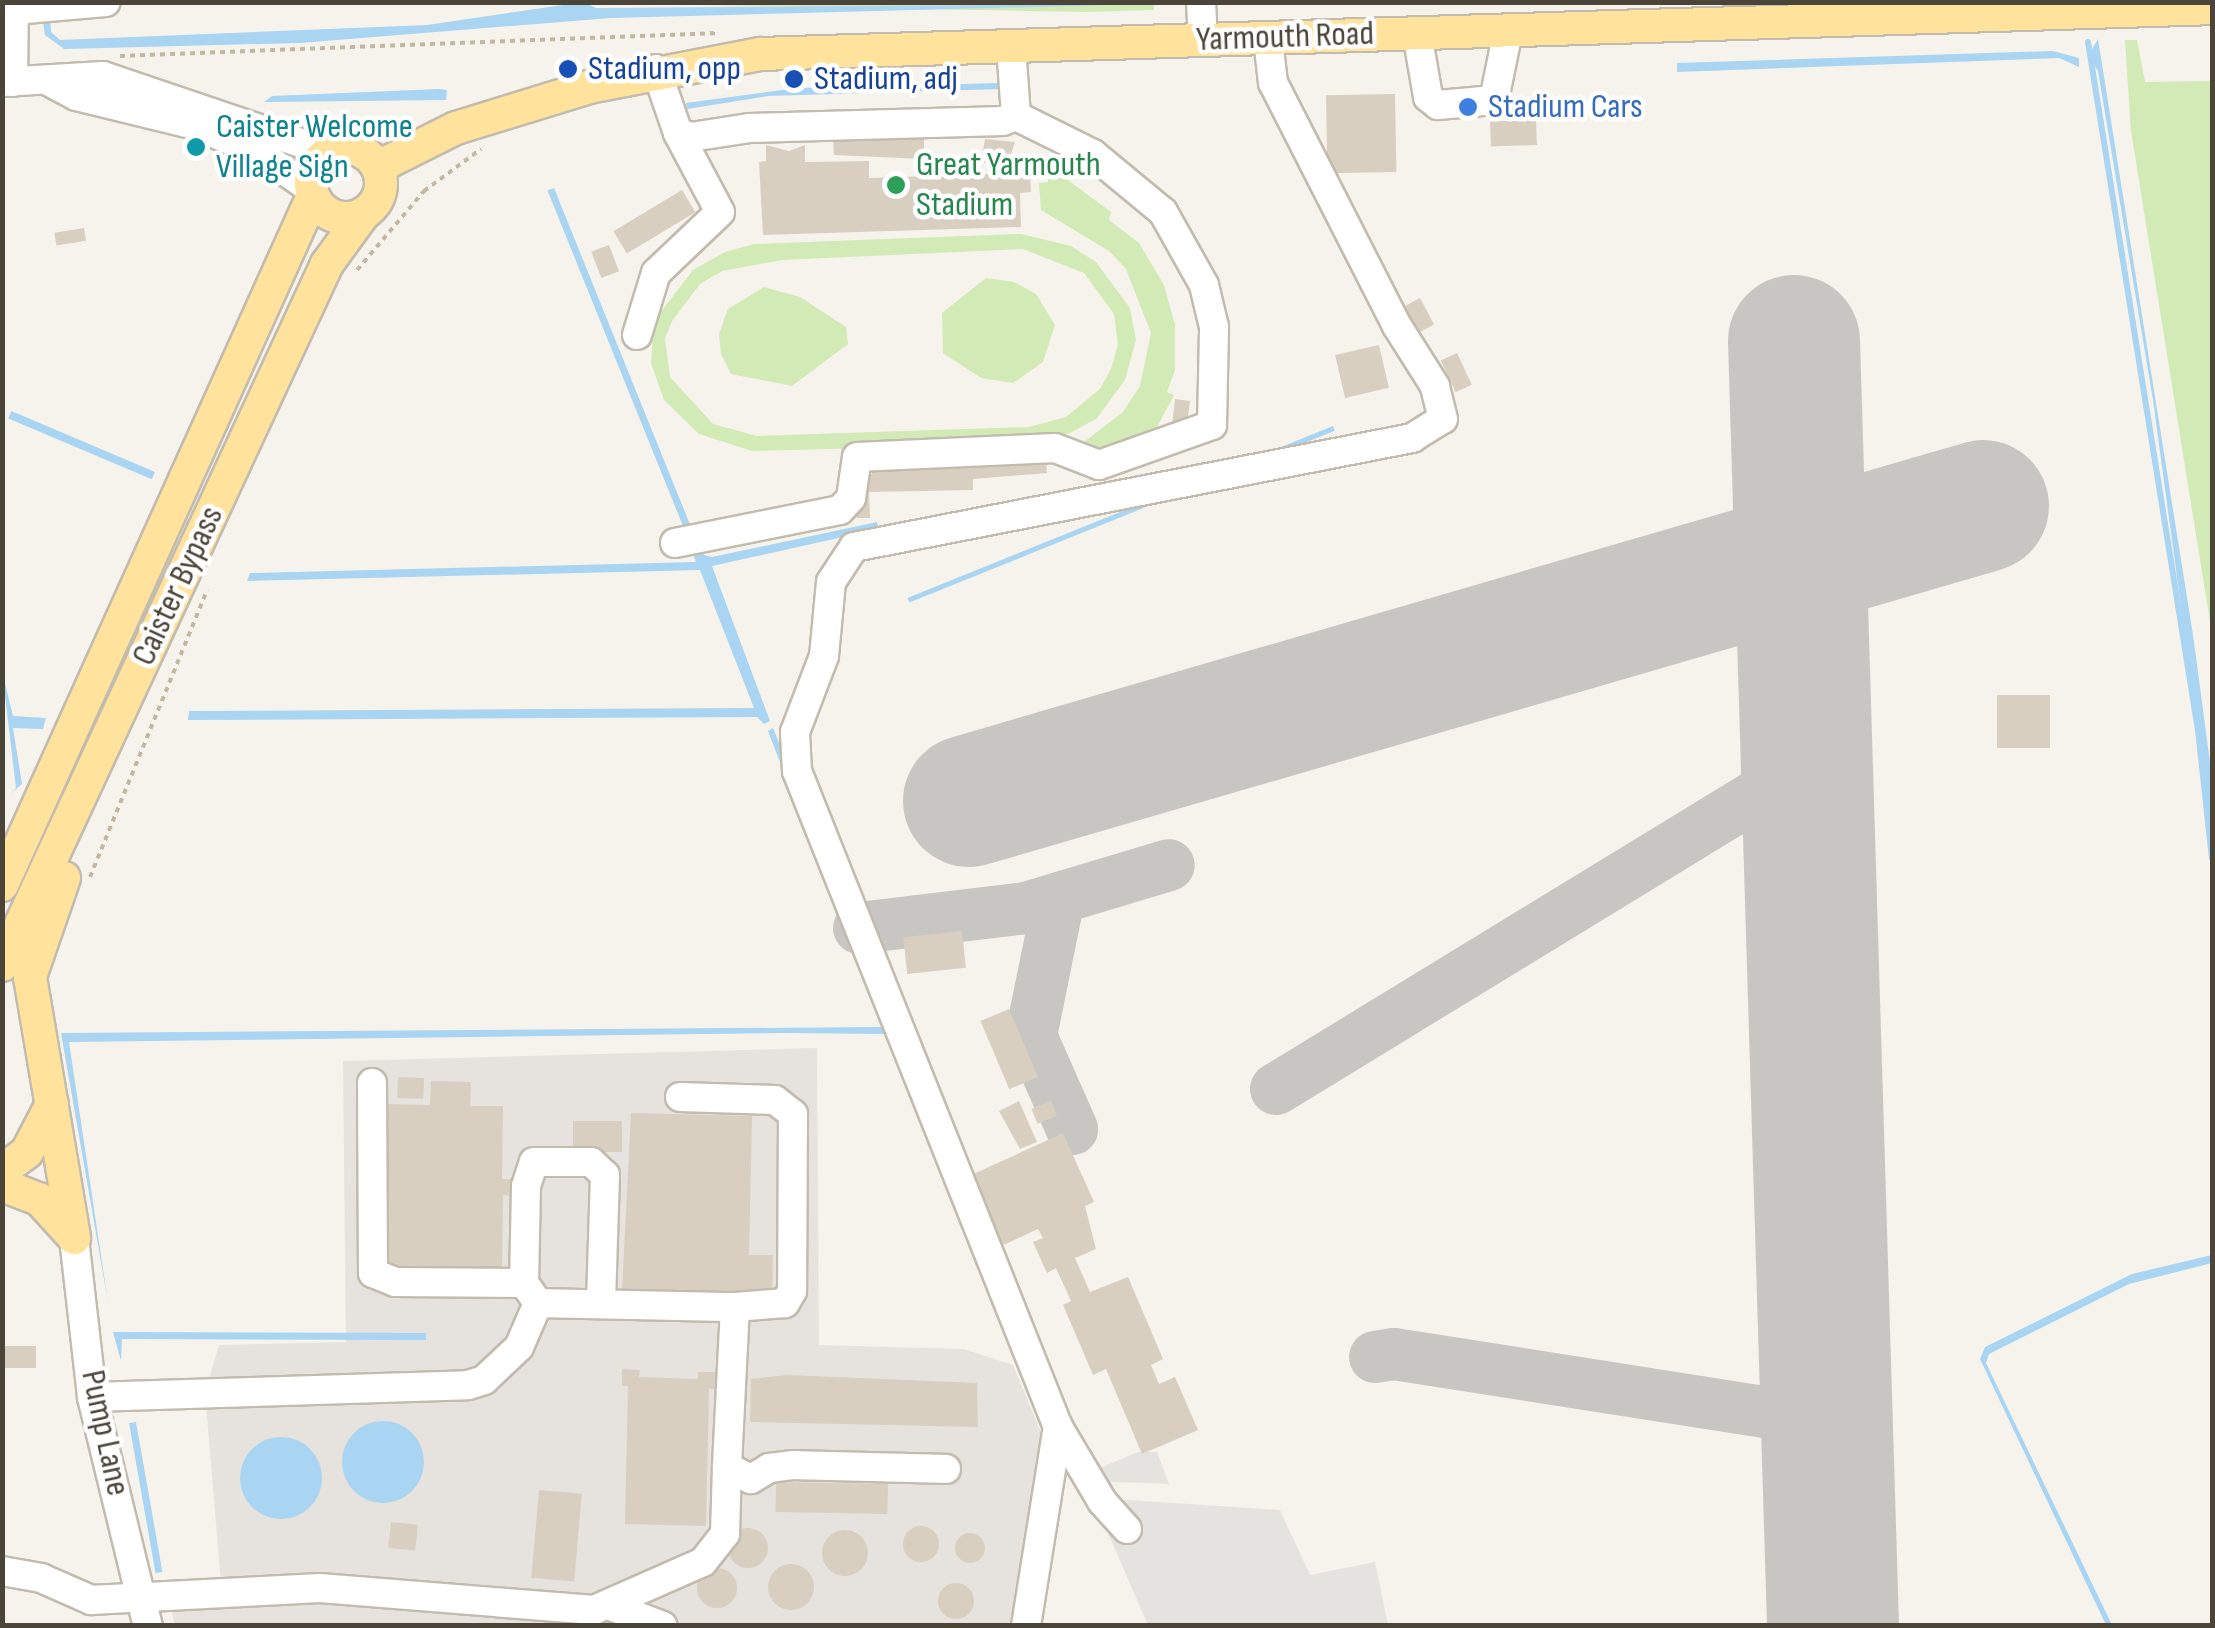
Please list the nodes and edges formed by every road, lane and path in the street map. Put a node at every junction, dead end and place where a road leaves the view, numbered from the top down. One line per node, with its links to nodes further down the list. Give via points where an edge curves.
1 (106, 2): 3 (street)
2 (1201, 2): 7 (street)
3 (14, 6): 12 (street)
4 (2212, 8): 5 (main road, Yarmouth Road)
5 (1508, 31): 6 (main road, Yarmouth Road); 6 (street, via 1494,100 1438,105 1428,97)
6 (1417, 34): 8 (main road, Yarmouth Road)
7 (1203, 39): 8 (main road, Yarmouth Road); 9 (main road, Yarmouth Road)
8 (1268, 39): 38 (street, via 1273,82 1396,326 1436,386 1442,419 1412,438 854,547 831,582 824,656 795,732 797,771)
9 (1011, 46): 10 (main road, Yarmouth Road, via 760,54); 14 (street)
10 (656, 70): 13 (main road, Yarmouth Road); 15 (street)
11 (46, 80): 12 (street); 16 (street, via 103,76); 18 (street, via 76,96 195,125 256,152)
12 (8, 82)
13 (507, 113): 17 (main road, Yarmouth Road, via 424,141); 20 (path, via 476,156 454,164 424,190)
14 (1016, 116): 15 (street); 22 (street, via 1093,154 1163,212 1204,285 1214,327 1212,424 1100,465 1054,448 857,457 851,498 840,510)
15 (678, 133): 21 (street, via 720,212 656,273)
16 (328, 152): 17 (main road, via 354,148); 18 (main road, via 313,168)
17 (378, 168): 19 (main road, via 381,188)
18 (312, 193): 19 (main road, via 339,218); 26 (main road, Caister Bypass)
19 (364, 213): 24 (main road, Caister Bypass, via 327,264)
20 (353, 276)
21 (637, 335)
22 (675, 543)
23 (210, 582): 25 (path)
24 (134, 680): 27 (main road, Caister Bypass); 30 (main road, via 30,977)
25 (88, 883)
26 (2, 885)
27 (2, 964)
28 (372, 1083): 34 (street, via 374,1273 395,1282)
29 (680, 1097): 36 (street, via 775,1100 793,1114 792,1292 785,1303)
30 (52, 1104): 31 (main road, via 27,1152); 33 (main road)
31 (2, 1170)
32 (2, 1185): 33 (main road, via 39,1199)
33 (74, 1238): 37 (street, Pump Lane)
34 (531, 1293): 35 (street); 35 (street, via 529,1166 591,1162 605,1176); 37 (street, via 519,1348 484,1380 468,1384)
35 (601, 1302): 36 (street)
36 (735, 1306): 39 (street)
37 (92, 1397): 43 (street, Pump Lane)
38 (1058, 1427): 41 (street, via 1102,1501); 47 (street)
39 (728, 1466): 40 (street, via 751,1479 794,1465); 44 (street, via 725,1534 703,1562)
40 (946, 1468)
41 (1127, 1529)
42 (2, 1571): 43 (street, via 41,1578 92,1600)
43 (129, 1597): 44 (street, via 320,1588); 45 (street, Pump Lane)
44 (613, 1607): 46 (street)
45 (148, 1626)
46 (663, 1626)
47 (1026, 1626)

